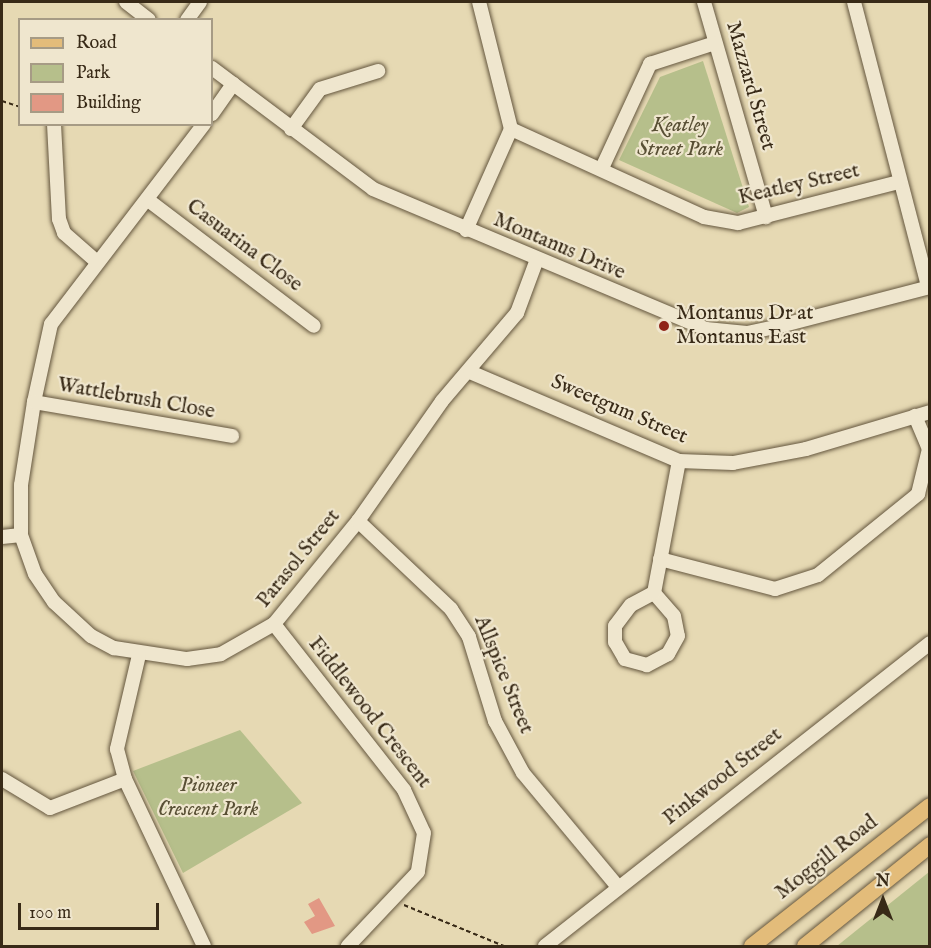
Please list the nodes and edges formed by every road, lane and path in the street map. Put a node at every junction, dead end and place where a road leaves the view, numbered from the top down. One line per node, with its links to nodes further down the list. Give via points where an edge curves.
1 (126, 2): 6 (street)
2 (200, 2): 7 (street)
3 (479, 2): 18 (street)
4 (704, 2): 8 (street, Mazzard Street)
5 (854, 2): 20 (street)
6 (146, 18)
7 (188, 18)
8 (715, 43): 19 (street, via 650,64); 22 (street, Mazzard Street)
9 (213, 69): 11 (street, Montanus Drive)
10 (378, 71): 17 (street, via 320,89)
11 (233, 84): 14 (street); 17 (street, Montanus Drive)
12 (2, 100): 13 (path)
13 (18, 106)
14 (213, 113)
15 (54, 126): 24 (street, via 59,219 64,233)
16 (203, 126): 21 (street, Parasol Street)
17 (291, 129): 23 (street, Montanus Drive, via 373,189)
18 (511, 129): 19 (street, Keatley Street); 23 (street)
19 (602, 168): 22 (street, Keatley Street, via 704,217 738,223)
20 (899, 182): 22 (street, Keatley Street); 26 (street)
21 (148, 200): 24 (street, Parasol Street); 27 (street, Casuarina Close)
22 (766, 217)
23 (466, 230): 25 (street, Montanus Drive)
24 (98, 262): 29 (street, Parasol Street, via 51,324)
25 (536, 262): 26 (street, Montanus Drive, via 706,329 747,333); 28 (street, Parasol Street, via 517,313)
26 (929, 287)
27 (314, 326)
28 (470, 372): 33 (street, Sweetgum Street); 34 (street, Parasol Street, via 442,401)
29 (33, 402): 32 (street, Wattlebrush Close); 35 (street, Parasol Street, via 21,485)
30 (930, 412): 31 (street, Sweetgum Street)
31 (915, 416): 33 (street, Sweetgum Street, via 806,449 733,464); 37 (street, via 929,449 918,494 818,575 775,589)
32 (232, 436)
33 (679, 461): 37 (street)
34 (358, 521): 39 (street, Parasol Street); 46 (street, Allspice Street, via 451,609 469,638 495,721 523,773)
35 (21, 535): 36 (street); 41 (street, Parasol Street, via 43,589 70,620 92,636)
36 (2, 537)
37 (660, 559): 38 (street)
38 (654, 593): 38 (street, via 674,616 678,636 668,654 646,665 625,659 615,642 615,626 631,605)
39 (274, 624): 41 (street, Parasol Street, via 221,654 187,659); 47 (street, Fiddlewood Crescent, via 418,811 424,854 418,872)
40 (930, 643): 46 (street, Pinkwood Street)
41 (139, 655): 43 (street, via 117,750)
42 (2, 779): 43 (street, via 32,802 50,808)
43 (125, 779): 48 (street)
44 (930, 806): 52 (main road, Moggill Road)
45 (929, 846): 53 (main road)
46 (618, 886): 51 (street, Pinkwood Street)
47 (396, 899): 49 (street, Fiddlewood Crescent); 50 (path)
48 (204, 946)
49 (348, 946)
50 (504, 946)
51 (544, 946)
52 (752, 946)
53 (805, 946)

